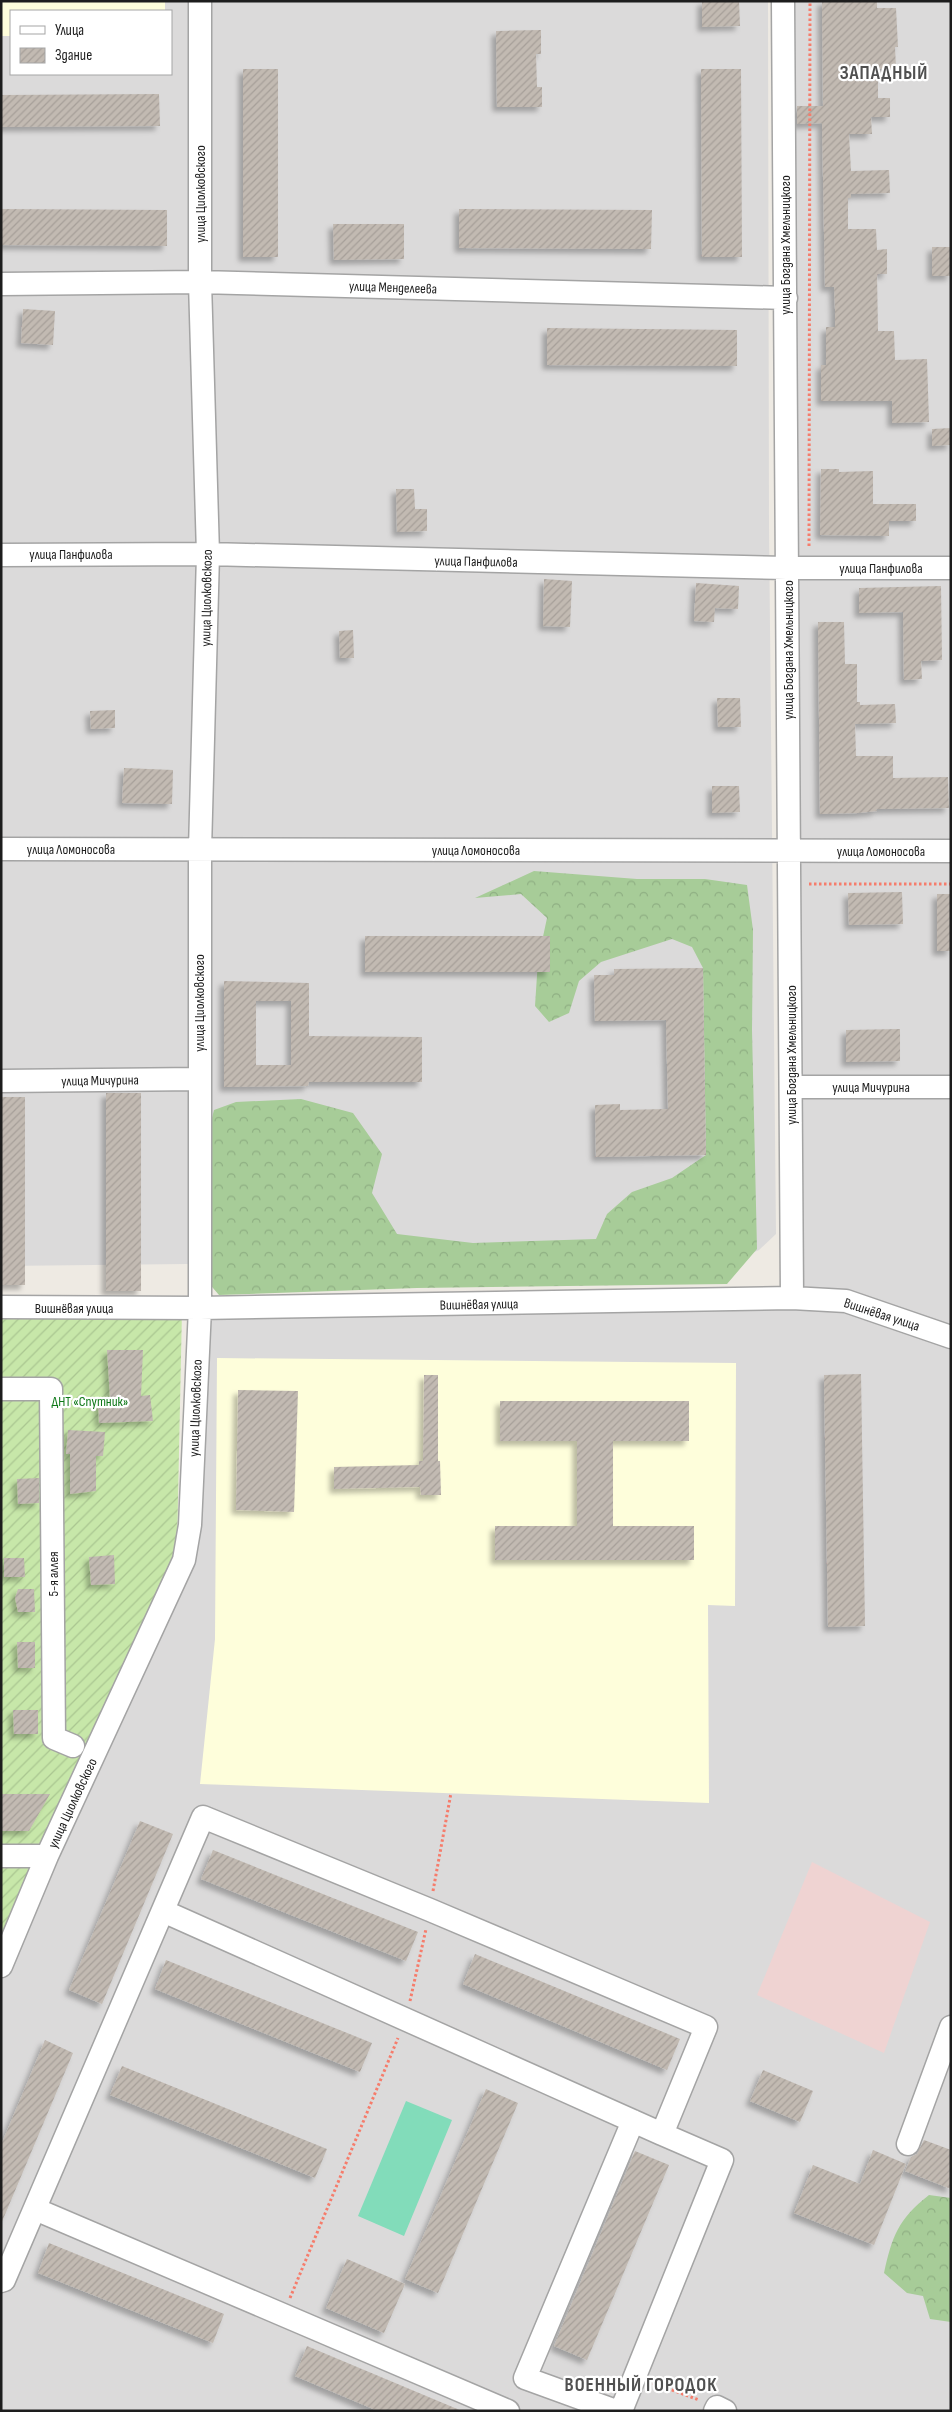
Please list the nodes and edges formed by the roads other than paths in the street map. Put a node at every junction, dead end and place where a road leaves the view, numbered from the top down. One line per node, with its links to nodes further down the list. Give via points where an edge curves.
1 (200, 1): 3 (street, улица Циолковского)
2 (783, 1): 5 (street, улица Богдана Хмельницкого)
3 (200, 282): 4 (street, улица Менделеева); 5 (street, улица Менделеева); 6 (street, улица Циолковского)
4 (1, 284)
5 (786, 298): 8 (street, улица Богдана Хмельницкого)
6 (208, 554): 7 (street, улица Панфилова); 8 (street, улица Панфилова); 11 (street, улица Циолковского)
7 (1, 555)
8 (798, 568): 9 (street, улица Панфилова); 12 (street, улица Богдана Хмельницкого)
9 (951, 568)
10 (1, 849): 11 (street, улица Ломоносова)
11 (200, 850): 12 (street, улица Ломоносова); 14 (street, улица Циолковского)
12 (789, 850): 13 (street, улица Ломоносова); 16 (street, улица Богдана Хмельницкого)
13 (951, 851)
14 (199, 1079): 15 (street, улица Мичурина); 20 (street, улица Циолковского)
15 (1, 1081)
16 (791, 1087): 17 (street, улица Мичурина); 18 (street, улица Богдана Хмельницкого)
17 (951, 1087)
18 (792, 1298): 20 (street, Вишнёвая улица); 21 (street, Вишнёвая улица, via 846,1301)
19 (1, 1307): 20 (street, Вишнёвая улица)
20 (200, 1308): 25 (street, улица Циолковского, via 190,1525 184,1560)
21 (951, 1337)
22 (1, 1389): 23 (street, 5-я аллея, via 51,1389 54,1738)
23 (73, 1746)
24 (1, 1856): 25 (street)
25 (48, 1856): 27 (street, улица Циолковского)
26 (163, 1911): 29 (street); 30 (street, via 203,1817 706,2027); 32 (street)
27 (1, 1966)
28 (951, 2027): 31 (street)
29 (632, 2121): 30 (street); 35 (street, via 526,2378)
30 (662, 2134): 36 (street, via 722,2160)
31 (908, 2144)
32 (34, 2209): 33 (street); 34 (street)
33 (1, 2281)
34 (508, 2411)
35 (616, 2411)
36 (621, 2411)

